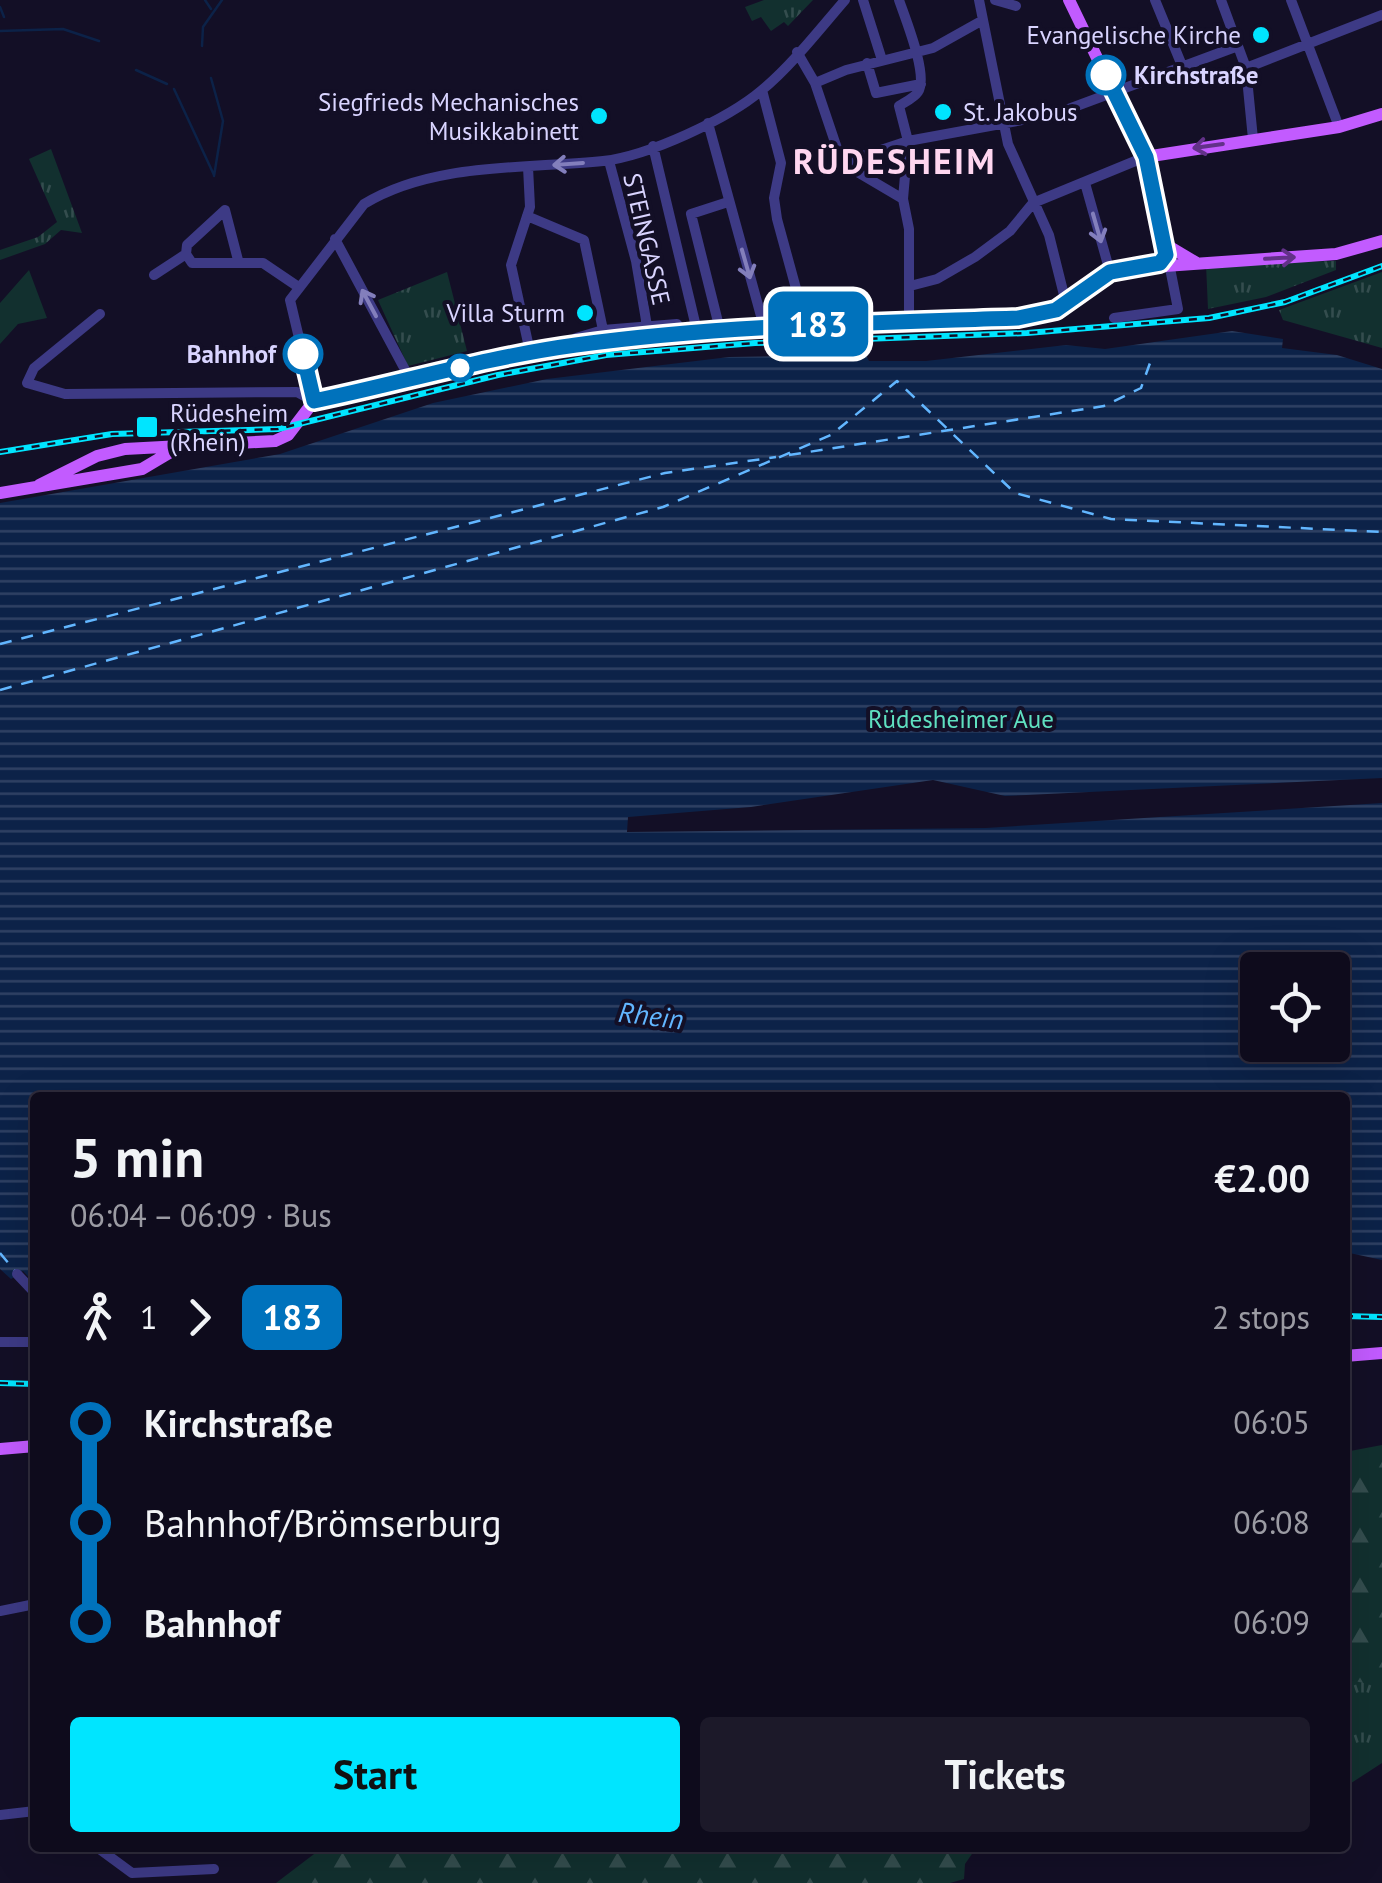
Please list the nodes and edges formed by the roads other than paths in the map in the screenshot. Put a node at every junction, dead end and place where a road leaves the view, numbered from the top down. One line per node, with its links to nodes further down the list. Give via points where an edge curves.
1 (844, 0): 15 (street)
2 (863, 0): 17 (street)
3 (898, 0): 16 (street)
4 (979, 0): 12 (street)
5 (995, 0): 10 (street)
6 (1069, 0): 24 (main road)
7 (1156, 0): 19 (street)
8 (1220, 0): 14 (street)
9 (1292, 0): 13 (street)
10 (1016, 6)
11 (1382, 15): 13 (street)
12 (983, 20): 16 (street); 26 (street)
13 (1308, 44): 20 (street); 28 (street)
14 (1238, 46): 19 (street); 20 (street)
15 (797, 52): 21 (street); 23 (street)
16 (916, 52): 17 (street); 22 (street)
17 (882, 60): 18 (street)
18 (867, 63): 21 (street); 22 (street, via 876,93)
19 (1183, 68): 24 (street)
20 (1246, 68): 29 (street)
21 (815, 83): 34 (street)
22 (921, 84): 30 (street, via 899,106)
23 (762, 90): 27 (street); 58 (street, via 781,163 777,219)
24 (1116, 93): 26 (street, via 1041,117); 32 (main road)
25 (1382, 114): 28 (main road)
26 (1002, 120): 30 (street); 39 (street)
27 (708, 123): 31 (street); 38 (street)
28 (1339, 127): 29 (main road)
29 (1253, 140): 32 (main road, one-way to 32)
30 (908, 141): 34 (street); 37 (street)
31 (654, 146): 33 (street); 42 (street)
32 (1146, 157): 36 (street); 45 (main road)
33 (608, 160): 35 (street, one-way to 35); 59 (street, STEINGASSE)
34 (842, 164): 37 (street)
35 (528, 167): 40 (street); 43 (street, via 461,173 382,194 364,204)
36 (1085, 184): 39 (street); 50 (street, one-way to 50)
37 (904, 198): 53 (street)
38 (728, 202): 41 (street, via 693,211); 60 (street, one-way to 60)
39 (1033, 203): 53 (street, via 975,257); 54 (street, via 1049,234)
40 (527, 216): 61 (street, via 584,240); 65 (street, via 511,266)
41 (695, 230): 42 (street); 62 (street)
42 (673, 235): 63 (street)
43 (336, 239): 52 (street); 66 (street, one-way to 43)
44 (1382, 241): 48 (main road, one-way to 44, via 1336,254)
45 (1168, 246): 48 (main road); 49 (main road)
46 (186, 254): 47 (street, via 192,262); 47 (street, via 225,210); 51 (street)
47 (238, 260): 52 (street, via 270,266)
48 (1194, 262): 49 (main road)
49 (1164, 263): 50 (main road); 56 (street, via 1178,309)
50 (1110, 272): 54 (main road)
51 (154, 275)
52 (296, 286): 67 (street, via 290,300)
53 (910, 286): 57 (street)
54 (1066, 304): 57 (main road, via 1025,318)
55 (100, 314): 67 (street, via 34,368 26,383 65,394 297,392)
56 (1114, 318)
57 (908, 321): 58 (main road)
58 (806, 325): 60 (main road)
59 (646, 326): 61 (street); 63 (street, via 677,324)
60 (764, 327): 62 (main road)
61 (603, 330): 64 (street)
62 (720, 330): 63 (main road)
63 (691, 332): 64 (main road)
64 (572, 345): 65 (main road)
65 (530, 352): 66 (main road)
66 (410, 379): 67 (main road)
67 (314, 401): 68 (main road, via 280,440)
68 (183, 445): 69 (main road, via 97,456); 69 (main road, via 142,469)
69 (39, 485): 70 (main road)
70 (0, 493)
71 (17, 1274): 72 (street)
72 (30, 1288)
73 (0, 1342): 74 (street)
74 (30, 1342)
75 (1382, 1353): 76 (main road)
76 (1350, 1356)
77 (30, 1446): 78 (main road)
78 (0, 1449)
79 (30, 1605): 80 (street)
80 (2, 1611)
81 (30, 1812): 82 (street)
82 (0, 1816)
83 (103, 1852): 85 (street)
84 (214, 1869): 85 (street)
85 (132, 1873): 86 (street)
86 (122, 1883)

